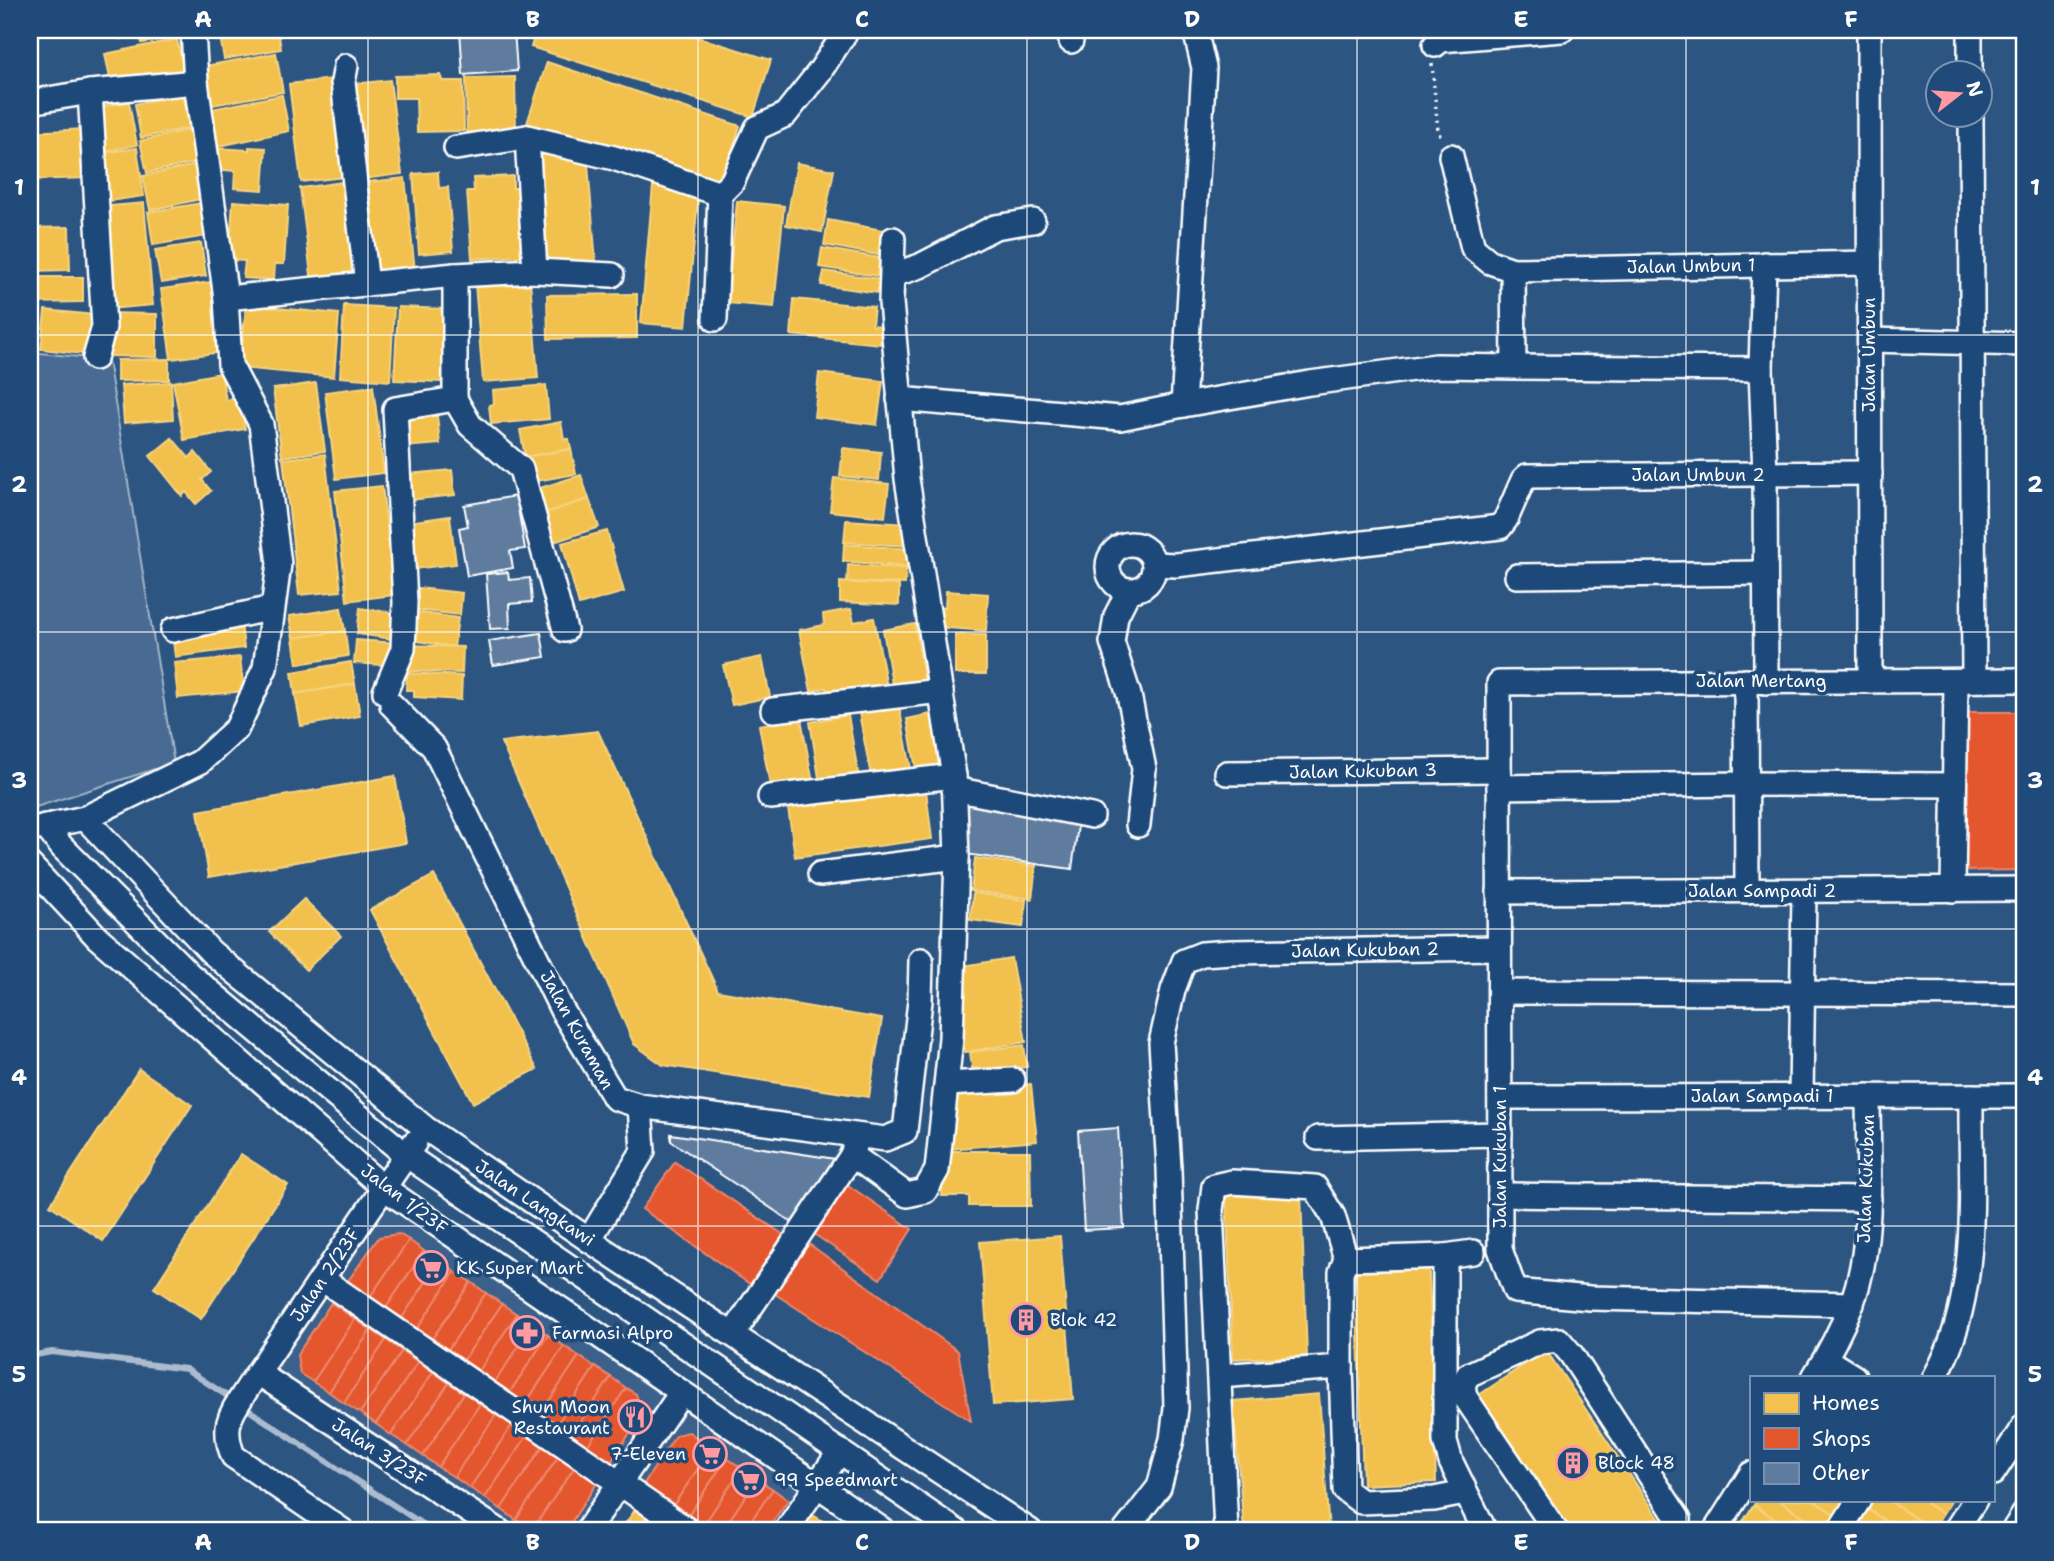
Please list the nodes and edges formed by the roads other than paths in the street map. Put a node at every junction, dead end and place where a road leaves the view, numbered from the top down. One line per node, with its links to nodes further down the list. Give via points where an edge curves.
1 (193, 30): 11 (street)
2 (847, 30): 18 (street, via 785,115 757,128 732,182)
3 (1195, 30): 39 (street, via 1204,68)
4 (1562, 30): 7 (street)
5 (1869, 30): 21 (street, Jalan Umbun)
6 (1970, 30): 9 (street)
7 (1507, 32): 8 (street, via 1441,40)
8 (1435, 45)
9 (1970, 60)
10 (346, 66): 28 (street, via 343,82)
11 (196, 82): 12 (street); 29 (street)
12 (90, 92): 13 (street); 34 (street, via 104,327)
13 (30, 102)
14 (1971, 130): 32 (street)
15 (527, 137): 16 (street); 18 (street, via 614,158); 24 (street)
16 (456, 148)
17 (1451, 156): 23 (street, via 1473,248 1490,262)
18 (720, 194): 30 (street)
19 (1033, 221): 27 (street, via 995,227 920,266)
20 (893, 239): 27 (street)
21 (1869, 263): 22 (street, Jalan Umbun 1); 31 (street, Jalan Umbun)
22 (1764, 264): 23 (street, Jalan Umbun 1); 36 (street)
23 (1513, 270): 35 (street)
24 (535, 271): 25 (street); 26 (street)
25 (455, 275): 28 (street); 38 (street)
26 (612, 275)
27 (892, 275): 37 (street)
28 (367, 284): 29 (street)
29 (226, 298): 46 (street, via 229,365 261,424 279,564)
30 (715, 319)
31 (1870, 340): 32 (street); 40 (street, Jalan Umbun)
32 (1972, 343): 33 (street); 49 (street)
33 (2024, 344)
34 (95, 358)
35 (1514, 367): 36 (street); 39 (street, via 1436,366)
36 (1761, 369): 41 (street)
37 (899, 398): 39 (street, via 1120,418); 54 (street, via 907,479)
38 (455, 399): 47 (street, via 470,425 521,469); 88 (street, Jalan Kuraman, via 395,409 405,613 402,649 388,698 434,748 562,1010 615,1098)
39 (1183, 405)
40 (1870, 473): 41 (street, Jalan Umbun 2); 51 (street, Jalan Umbun)
41 (1765, 474): 42 (street, Jalan Umbun 2, via 1527,476 1500,527); 43 (street)
42 (1154, 564): 45 (street, via 1148,583); 45 (street, via 1147,551 1135,544 1114,551 1108,571 1116,584)
43 (1765, 573): 44 (street); 52 (street)
44 (1517, 576)
45 (1129, 590): 64 (street, via 1116,616 1112,642 1129,695 1144,769)
46 (272, 608): 48 (street); 63 (street, via 265,668 237,728 200,762)
47 (565, 629)
48 (173, 630)
49 (1965, 680): 50 (street, Jalan Mertang); 51 (street, Jalan Mertang); 60 (street)
50 (2024, 680)
51 (1870, 681): 52 (street, Jalan Mertang)
52 (1756, 682): 53 (street, Jalan Mertang); 59 (street)
53 (1499, 683): 57 (street, Jalan Kukuban 1)
54 (941, 691): 55 (street); 58 (street)
55 (773, 710)
56 (1227, 773): 57 (street, Jalan Kukuban 3)
57 (1499, 779): 59 (street, Jalan Kukuban 3); 73 (street, Jalan Kukuban 1)
58 (954, 783): 61 (street); 62 (street); 66 (street)
59 (1746, 784): 60 (street, Jalan Kukuban 3); 71 (street)
60 (1955, 785): 70 (street)
61 (770, 797)
62 (1092, 816)
63 (85, 818): 65 (street); 89 (street, Jalan Langkawi, via 211,952)
64 (1139, 825)
65 (37, 828): 93 (street, Jalan Langkawi, via 62,847 189,974)
66 (957, 856): 68 (street); 80 (street)
67 (30, 865): 94 (street, Jalan 1/23F, via 97,937)
68 (820, 874)
69 (2024, 889): 70 (street, Jalan Sampadi 2)
70 (1953, 890): 72 (street, Jalan Sampadi 2)
71 (1746, 891): 72 (street, Jalan Sampadi 2); 73 (street, Jalan Sampadi 2)
72 (1804, 891): 77 (street)
73 (1499, 892): 74 (street, Jalan Kukuban 1)
74 (1499, 948): 76 (street, Jalan Kukuban 1); 129 (street, Jalan Kukuban 2, via 1231,951 1184,961 1161,1043 1176,1408 1159,1487)
75 (921, 960): 79 (street, Jalan Kuraman)
76 (1500, 992): 77 (street); 87 (street, Jalan Kukuban 1)
77 (1802, 994): 78 (street); 83 (street)
78 (2024, 995)
79 (916, 1036): 80 (street); 92 (street, Jalan Kuraman, via 905,1131)
80 (951, 1038): 82 (street)
81 (1013, 1080): 82 (street)
82 (948, 1084): 92 (street, via 937,1170 925,1191 907,1195)
83 (1801, 1096): 84 (street, Jalan Sampadi 1); 87 (street, Jalan Sampadi 1)
84 (1868, 1096): 85 (street, Jalan Sampadi 1); 96 (street, Jalan Kukuban)
85 (1971, 1096): 86 (street, Jalan Sampadi 1); 108 (street, via 1965,1293)
86 (2024, 1096)
87 (1500, 1097): 90 (street, Jalan Kukuban 1)
88 (640, 1106): 92 (street, Jalan Kuraman); 97 (street, via 643,1151)
89 (425, 1128): 93 (street, Jalan 2/23F); 97 (street, Jalan Langkawi)
90 (1500, 1134): 91 (street); 95 (street, Jalan Kukuban 1)
91 (1318, 1138)
92 (855, 1145): 103 (street)
93 (406, 1155): 94 (street, Jalan 2/23F); 112 (street, Jalan Langkawi)
94 (384, 1188): 101 (street, Jalan 2/23F); 110 (street, Jalan 1/23F)
95 (1500, 1195): 96 (street); 102 (street, Jalan Kukuban 1, via 1500,1249 1515,1291 1590,1298)
96 (1869, 1199): 102 (street, Jalan Kukuban)
97 (589, 1240): 103 (street, Jalan Langkawi)
98 (1473, 1252): 99 (street)
99 (1445, 1256): 100 (street); 117 (street, via 1445,1441)
100 (1346, 1259): 104 (street, via 1341,1272); 106 (street, via 1333,1216 1315,1187 1232,1182 1214,1186 1211,1210)
101 (322, 1279): 109 (street, Jalan 2/23F); 115 (street)
102 (1852, 1304): 105 (street, Jalan Kukuban)
103 (733, 1334): 128 (street, Jalan Langkawi)
104 (1341, 1367): 106 (street); 117 (street, via 1345,1490 1361,1502)
105 (1819, 1368): 107 (street)
106 (1219, 1376): 130 (street)
107 (1850, 1376)
108 (1936, 1376)
109 (254, 1378): 121 (street, Jalan 2/23F, via 227,1422 233,1456); 122 (street, Jalan 3/23F)
110 (681, 1393): 115 (street); 116 (street, Jalan 1/23F)
111 (2024, 1426): 113 (street)
112 (841, 1451): 116 (street); 127 (street, Jalan Langkawi)
113 (1994, 1468)
114 (1750, 1476): 134 (street)
115 (619, 1485): 123 (street); 124 (street)
116 (817, 1486): 125 (street); 126 (street, Jalan 1/23F)
117 (1465, 1493): 131 (street)
118 (1858, 1502): 135 (street)
119 (1974, 1502): 136 (street)
120 (2024, 1514): 137 (street)
121 (336, 1529)
122 (499, 1531)
123 (587, 1531)
124 (689, 1531)
125 (786, 1531)
126 (884, 1531)
127 (956, 1531)
128 (1030, 1531)
129 (1125, 1531)
130 (1226, 1531)
131 (1485, 1531)
132 (1556, 1531): 133 (street, via 1465,1397 1463,1385 1468,1375 1480,1369 1540,1342 1559,1340 1679,1520)
133 (1674, 1531)
134 (1715, 1531)
135 (1839, 1531)
136 (1955, 1531)
137 (2013, 1531)

